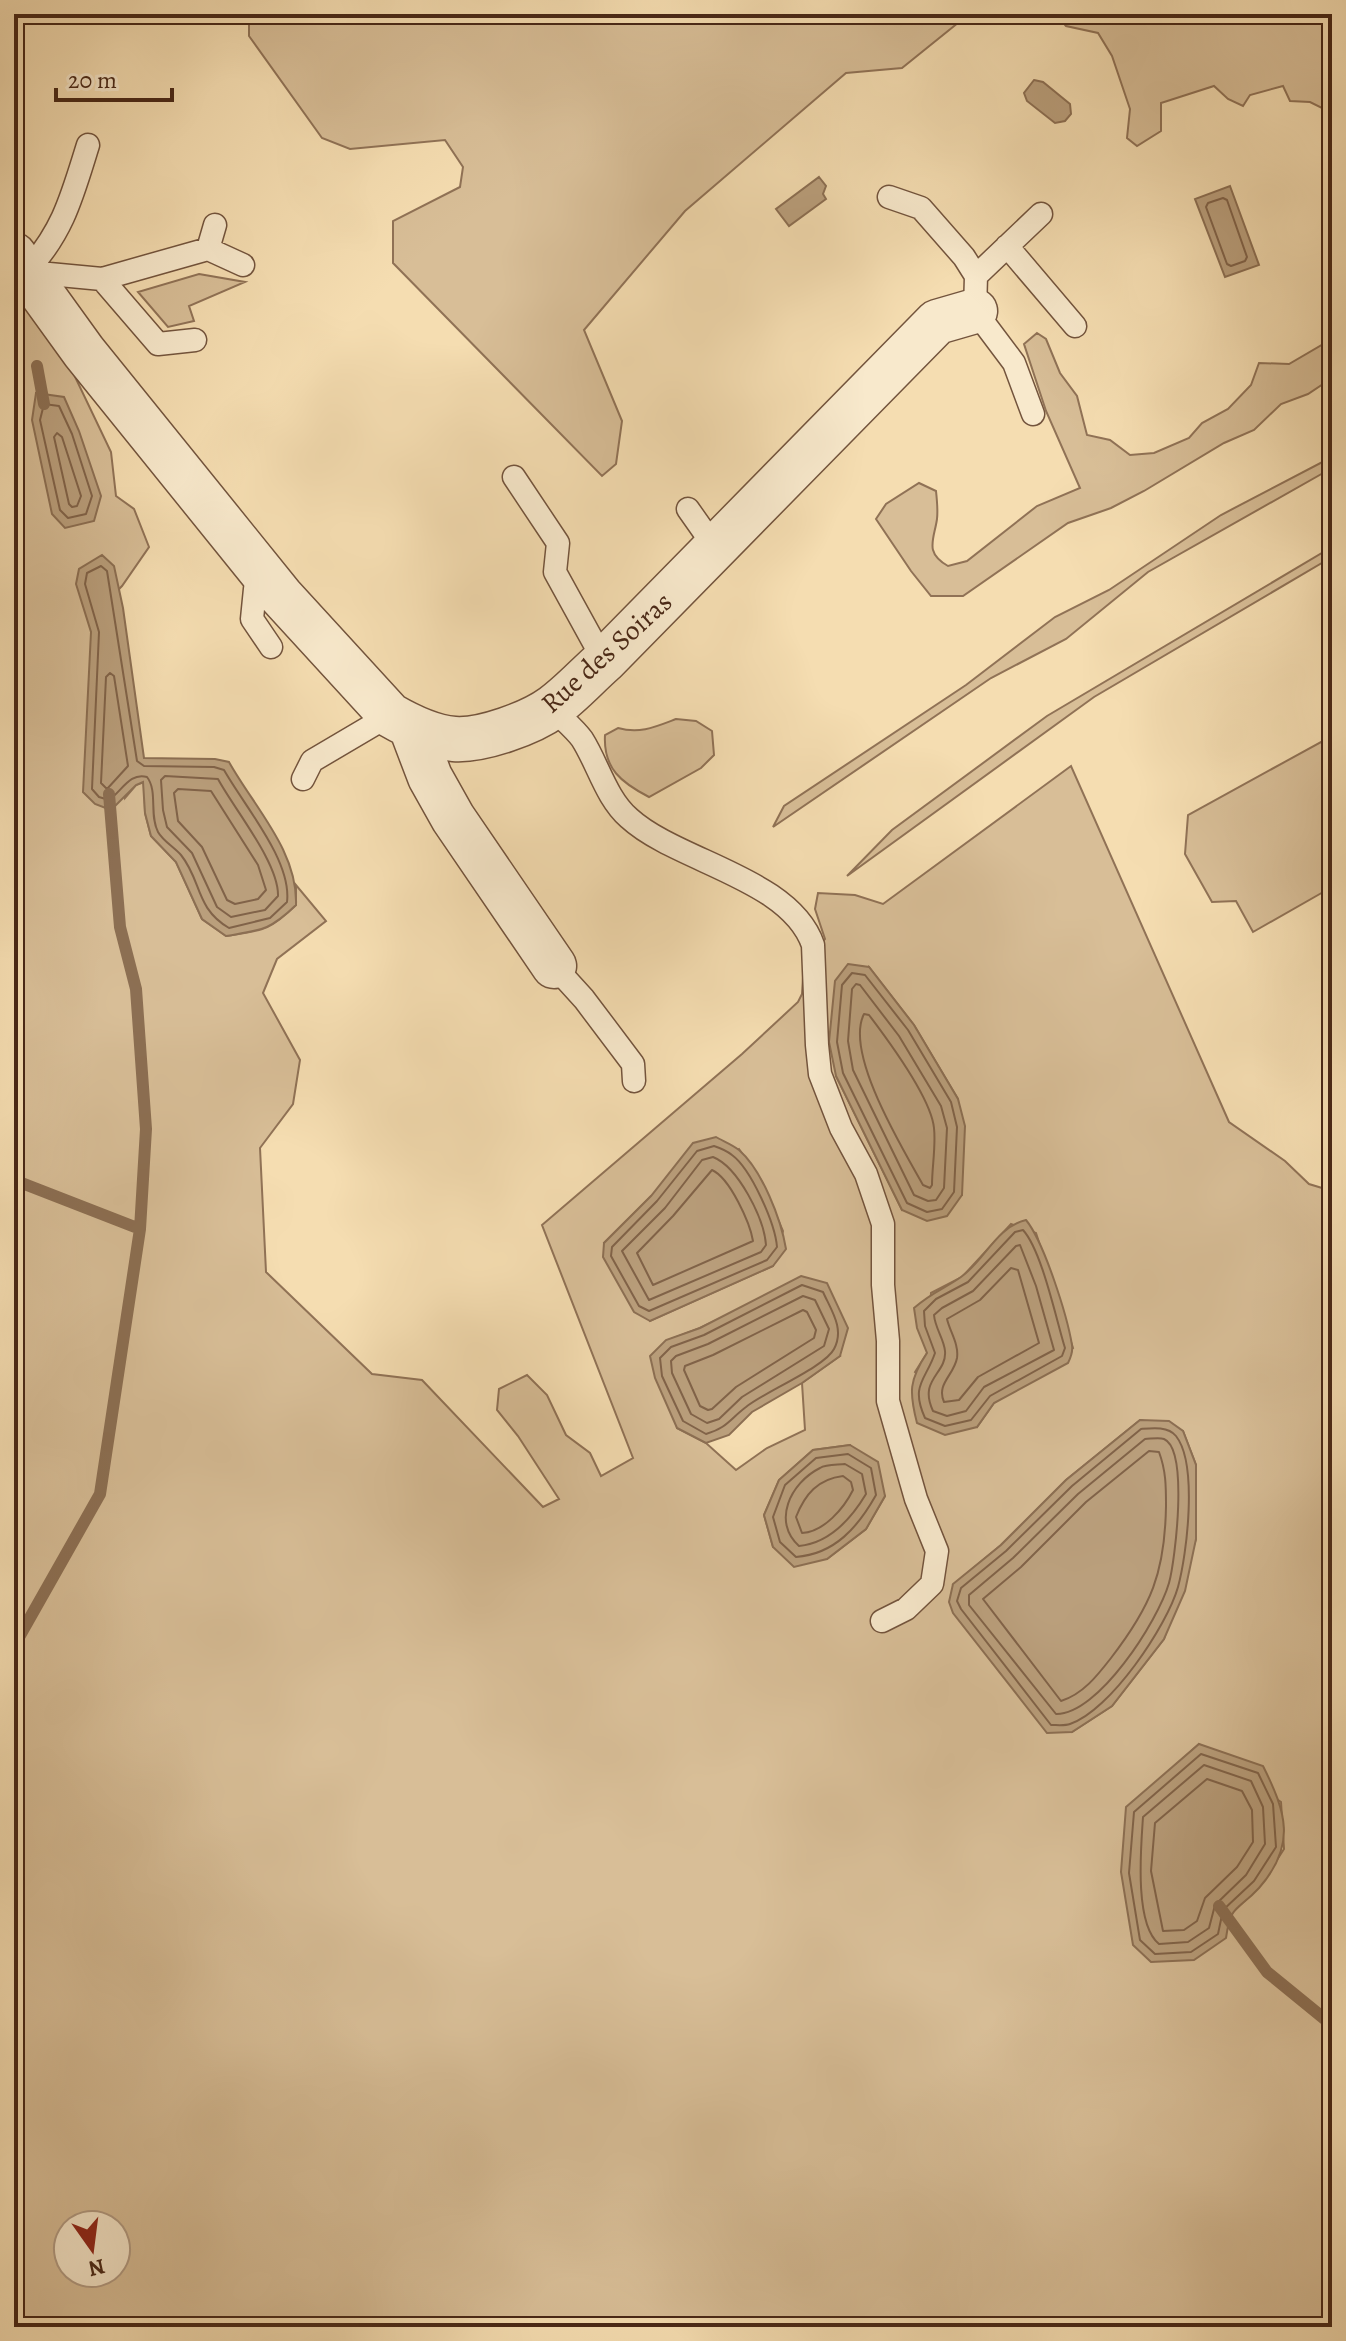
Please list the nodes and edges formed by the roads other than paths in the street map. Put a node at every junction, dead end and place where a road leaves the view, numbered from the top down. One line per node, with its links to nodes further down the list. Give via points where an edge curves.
1 (88, 145): 7 (lane, via 67,212 48,248)
2 (889, 197): 10 (lane, via 921,208 964,257)
3 (1041, 214): 5 (lane)
4 (215, 225): 6 (lane)
5 (1007, 246): 10 (lane); 11 (lane)
6 (208, 249): 8 (lane); 9 (lane)
7 (20, 263): 9 (lane); 17 (street, via 84,352)
8 (243, 265)
9 (102, 279): 12 (lane, via 158,344)
10 (976, 293): 13 (lane, via 1014,363); 16 (street, Rue des Soiras, via 937,322)
11 (1075, 326)
12 (195, 340)
13 (1033, 414)
14 (514, 477): 19 (lane, via 558,543 555,572)
15 (688, 509): 16 (lane)
16 (719, 546): 19 (street, Rue des Soiras)
17 (262, 572): 18 (lane, via 252,619); 21 (street)
18 (271, 647)
19 (604, 661): 20 (street, Rue des Soiras)
20 (552, 708): 21 (street, Rue des Soiras, via 516,726 454,739); 25 (lane, via 581,738 628,818 772,898 808,930 820,1074 883,1224 888,1401 937,1551 932,1584 906,1609)
21 (401, 721): 22 (lane, via 312,761); 23 (street, via 430,777 517,889)
22 (303, 779)
23 (554, 966): 24 (lane, via 633,1064)
24 (634, 1081)
25 (882, 1621)

